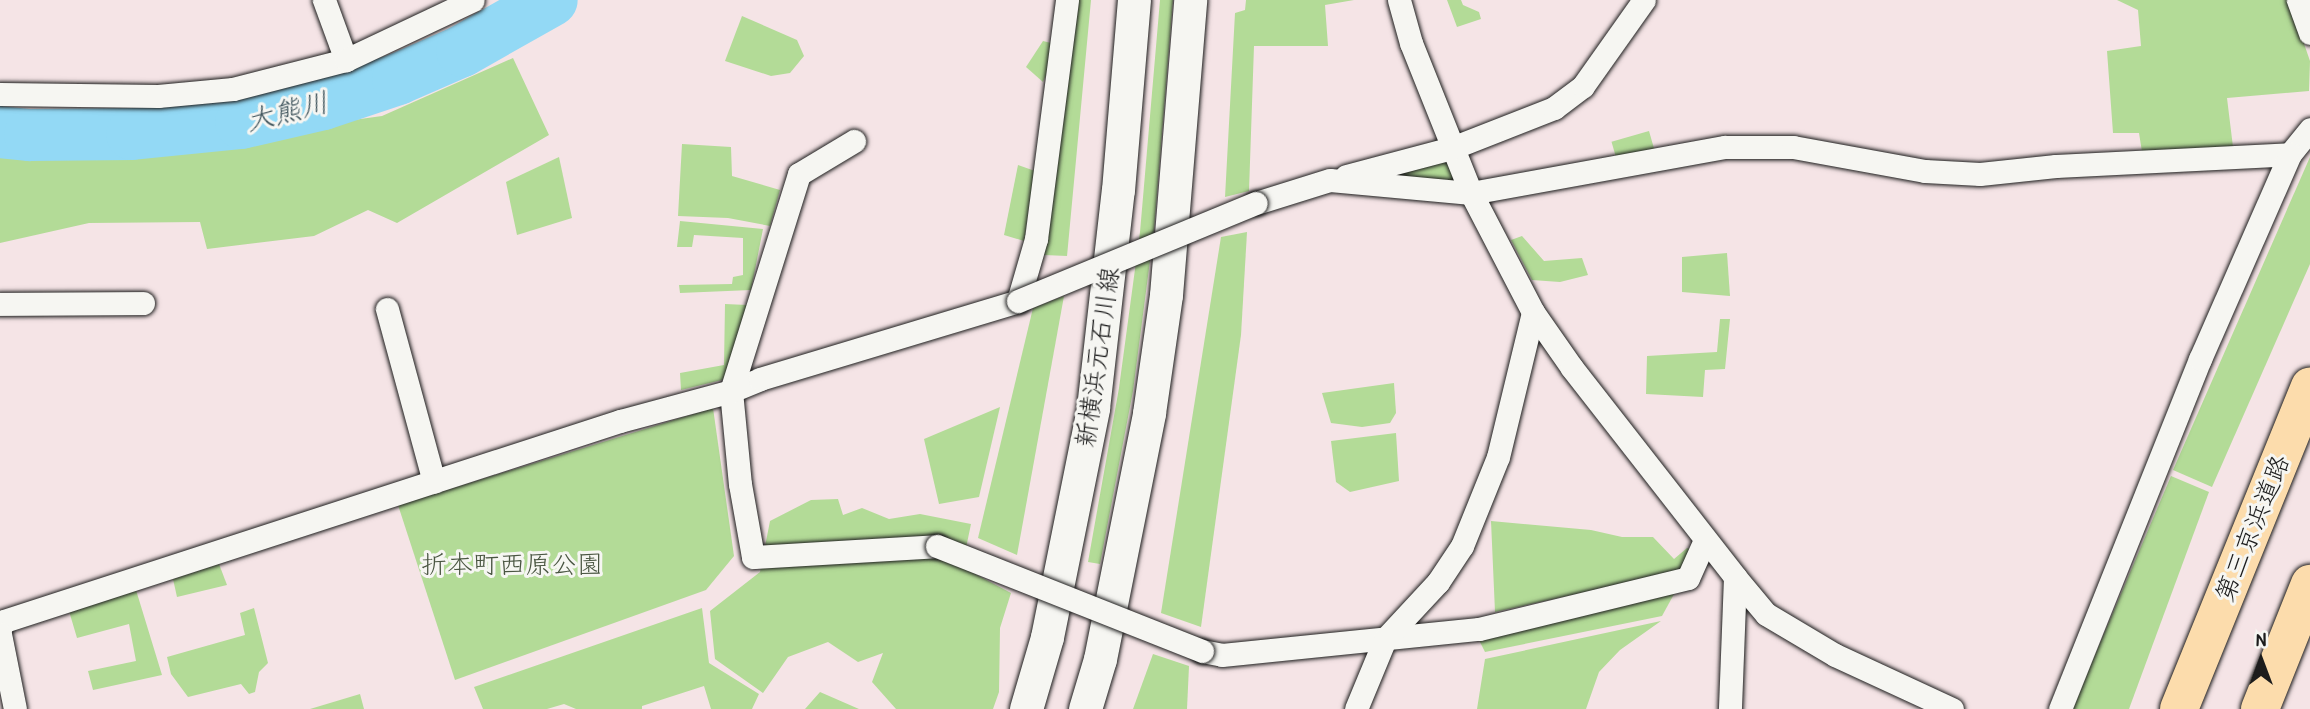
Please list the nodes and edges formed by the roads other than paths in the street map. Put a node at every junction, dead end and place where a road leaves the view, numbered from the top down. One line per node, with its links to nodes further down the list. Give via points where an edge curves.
1 (324, 0): 10 (street)
2 (473, 0): 10 (street)
3 (1067, 0): 18 (street, via 1036,239)
4 (1134, 0): 32 (street, 新横浜元石川線, via 1093,408 1046,637)
5 (1190, 0): 33 (street, via 1166,295 1149,413 1100,659)
6 (1399, 0): 14 (street)
7 (1644, 0): 14 (street, via 1583,86 1554,108)
8 (2298, 0): 9 (street)
9 (2310, 33)
10 (346, 60): 11 (street, via 233,89 158,96)
11 (0, 94)
12 (2310, 129): 15 (street)
13 (854, 141): 24 (street, via 799,174)
14 (1452, 148): 16 (street); 17 (street)
15 (2290, 154): 17 (street, via 1980,174 1925,171 1793,147 1725,147); 37 (street, via 2200,359)
16 (1330, 180): 17 (street); 18 (street, bridge, via 1256,203)
17 (1471, 193): 22 (street)
18 (1018, 301): 24 (street)
19 (143, 303): 20 (street)
20 (0, 304)
21 (387, 309): 25 (street)
22 (1533, 312): 26 (street); 30 (street, via 1498,457 1462,545 1438,582)
23 (2310, 387): 38 (highway, 第三京浜道路)
24 (731, 391): 25 (street, via 620,421); 30 (street, bridge, via 752,557 937,546 1222,655)
25 (434, 482): 29 (street, via 4,621)
26 (1705, 540): 27 (street); 30 (street, via 1688,578 1479,629)
27 (1735, 577): 35 (street); 36 (street, via 1766,614 1835,655)
28 (2310, 584): 39 (highway)
29 (0, 631): 31 (street)
30 (1385, 639): 34 (street)
31 (15, 709)
32 (1026, 709)
33 (1085, 709)
34 (1356, 709)
35 (1730, 709)
36 (1952, 709)
37 (2060, 709)
38 (2179, 709)
39 (2260, 709)

